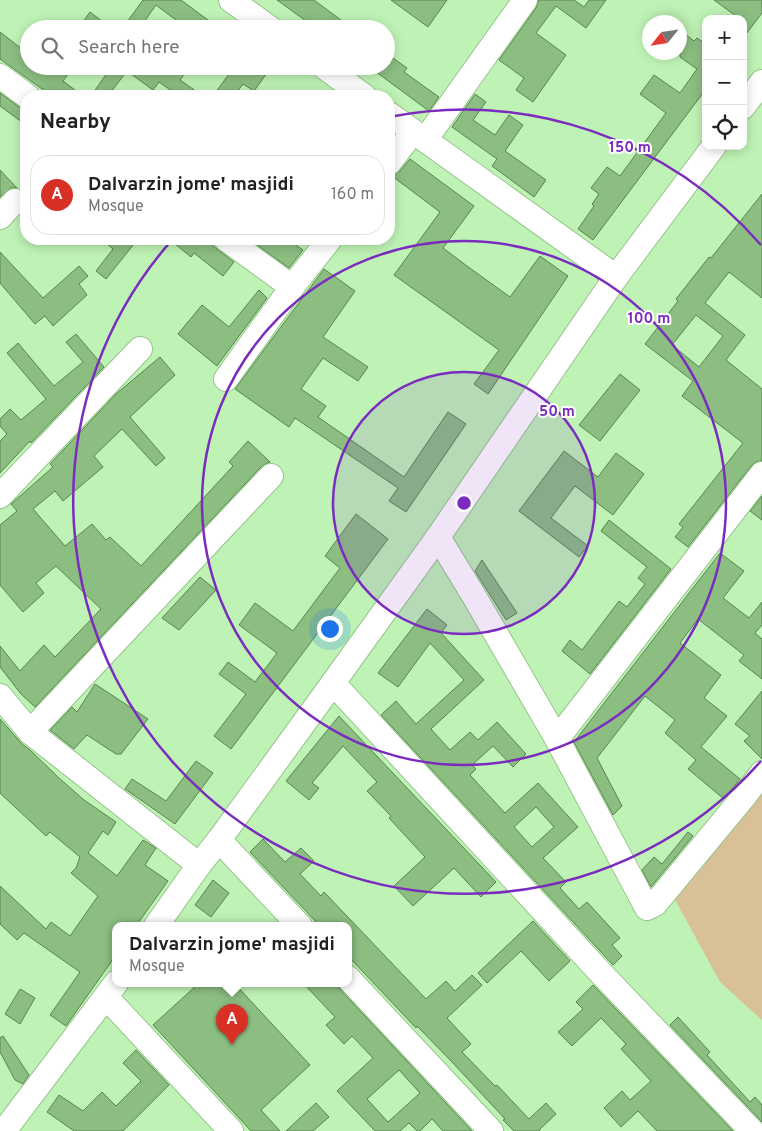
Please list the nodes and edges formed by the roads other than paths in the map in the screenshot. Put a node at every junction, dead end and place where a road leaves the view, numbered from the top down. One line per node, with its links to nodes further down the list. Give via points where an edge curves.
1 (231, 0): 3 (street)
2 (525, 0): 11 (street)
3 (259, 20)
4 (335, 75): 8 (street)
5 (0, 76): 7 (street)
6 (762, 82): 9 (street)
7 (20, 90)
8 (356, 90)
9 (745, 105)
10 (395, 118): 11 (street)
11 (419, 136): 13 (street); 16 (street)
12 (711, 150): 16 (street)
13 (395, 158)
14 (234, 245): 17 (street)
15 (325, 245): 17 (street)
16 (616, 277): 23 (street)
17 (292, 287): 19 (street)
18 (140, 349): 22 (street)
19 (226, 378)
20 (762, 474): 27 (street)
21 (271, 476): 26 (street)
22 (0, 496)
23 (438, 537): 24 (street); 27 (street)
24 (333, 683): 29 (street); 38 (street)
25 (0, 696): 26 (street)
26 (30, 732): 30 (street)
27 (557, 739): 28 (street, via 647,908 654,904)
28 (762, 773)
29 (219, 840): 30 (street); 32 (street)
30 (199, 865): 31 (street)
31 (159, 922)
32 (296, 922)
33 (352, 982): 37 (street)
34 (111, 990): 35 (street); 36 (street)
35 (4, 1131)
36 (231, 1131)
37 (491, 1131)
38 (752, 1131)

